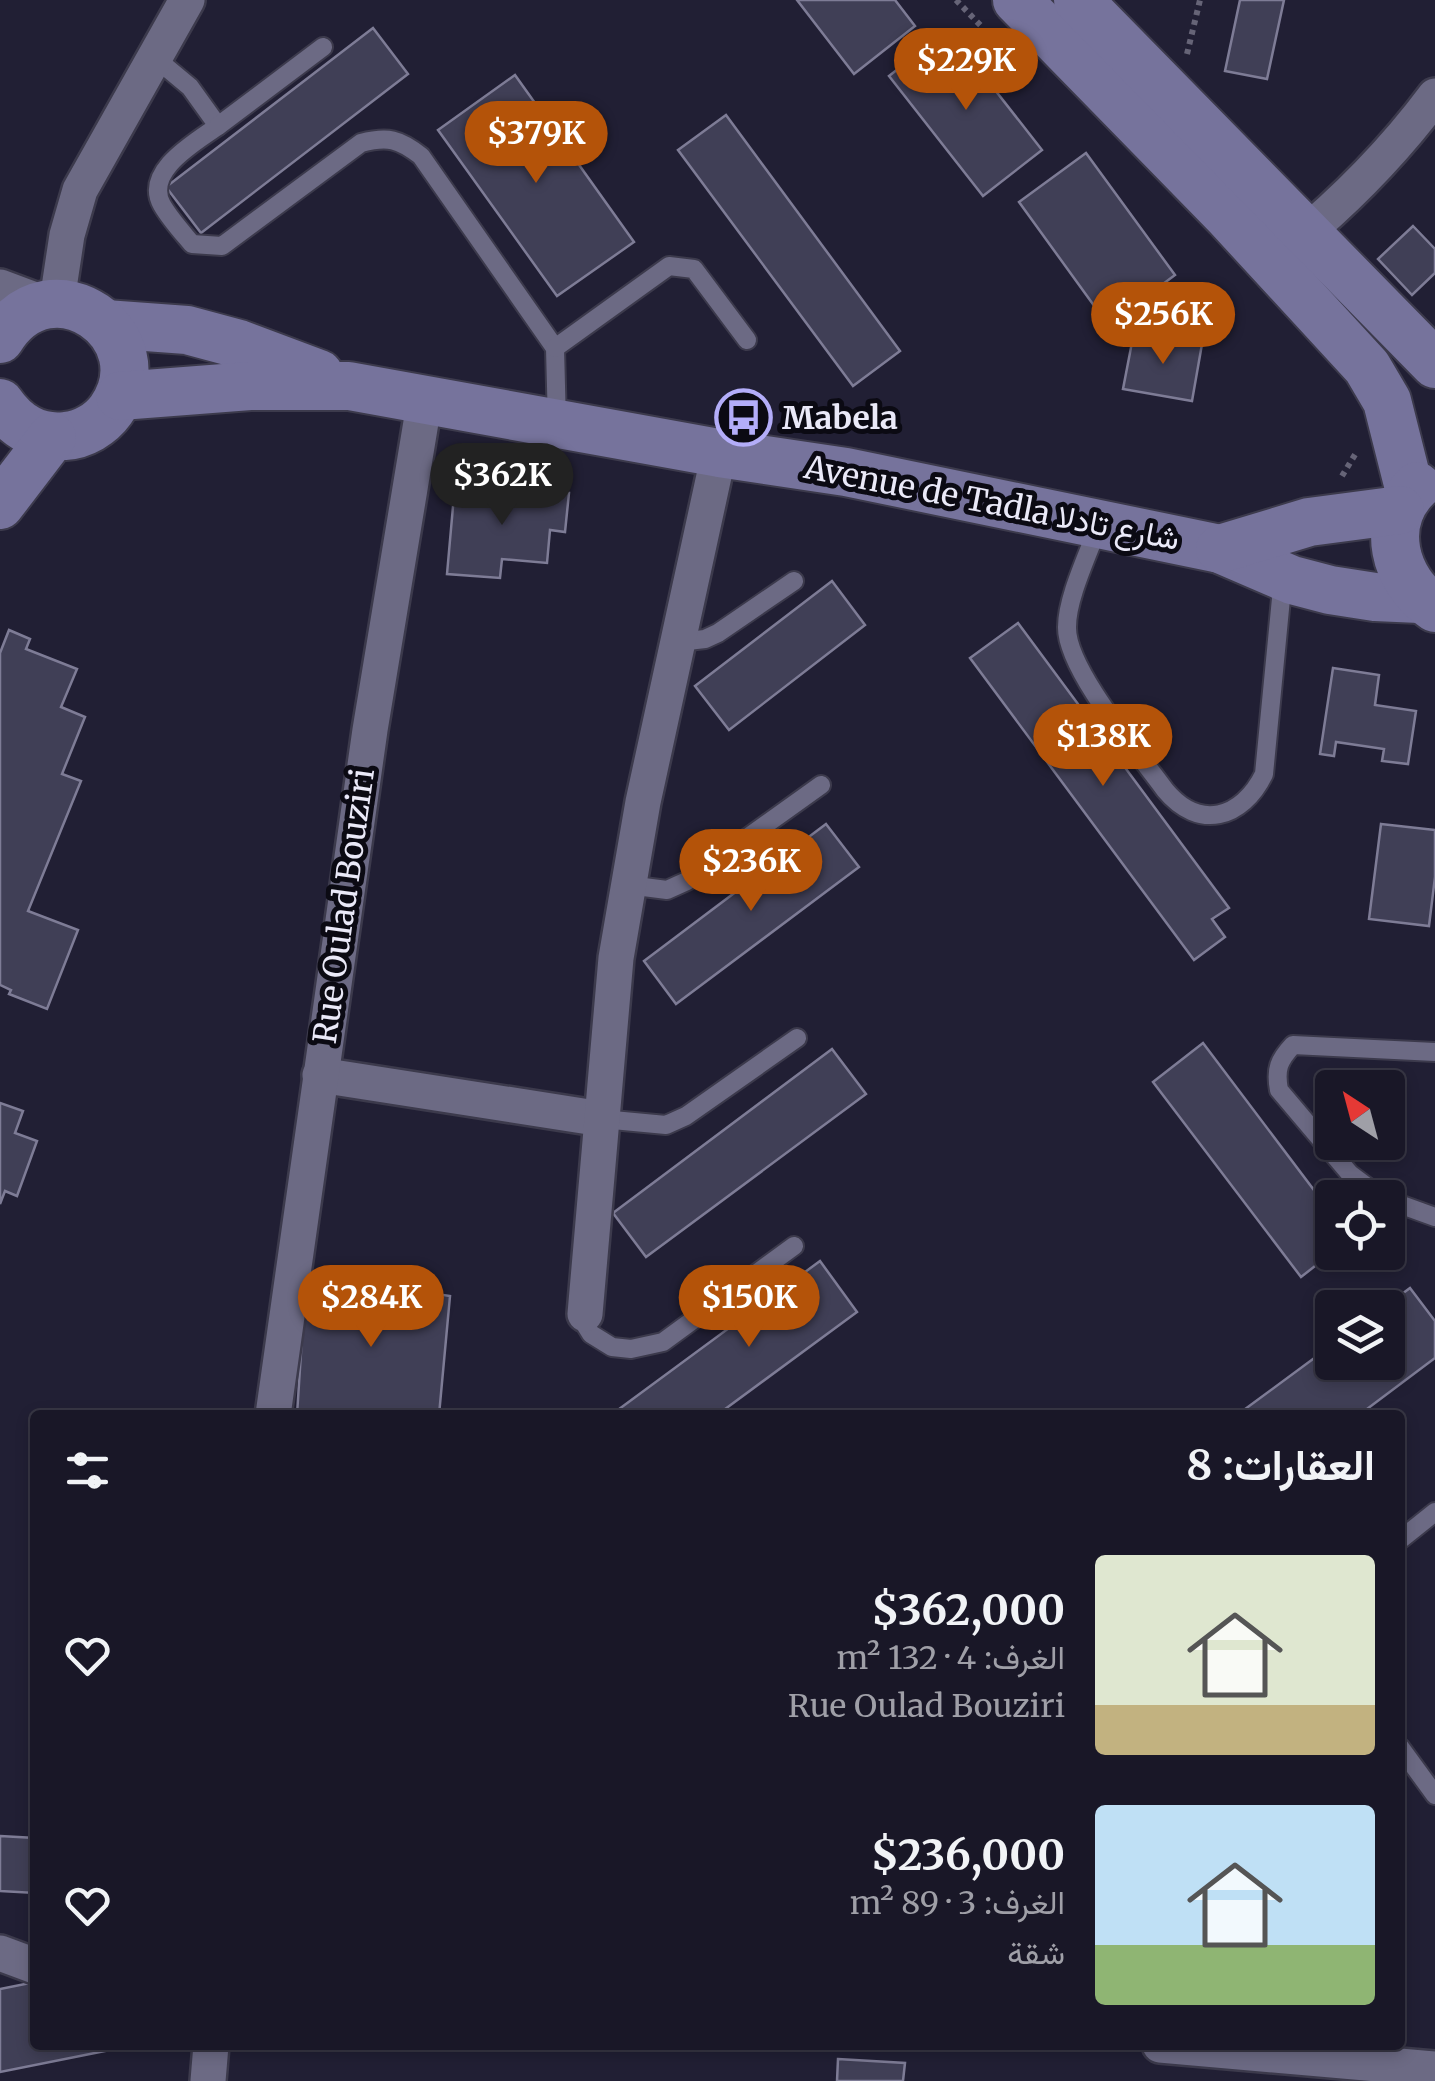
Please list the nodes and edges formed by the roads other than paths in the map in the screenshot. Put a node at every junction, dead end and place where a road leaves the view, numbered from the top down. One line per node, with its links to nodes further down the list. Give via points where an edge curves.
1 (186, 0): 5 (street)
2 (1078, 0): 9 (main road)
3 (1007, 20): 10 (main road)
4 (323, 47): 7 (lane)
5 (154, 57): 7 (lane, via 190,86); 12 (street, via 80,190)
6 (1435, 96): 8 (street)
7 (218, 126): 16 (lane, via 171,161 157,191 192,244 222,246 361,142 401,140 421,156)
8 (1423, 132): 9 (street)
9 (1307, 232): 10 (street); 17 (main road)
10 (1270, 262): 25 (main road, via 1378,383)
11 (0, 287): 12 (street)
12 (53, 303): 13 (main road, via 90,312); 14 (main road, via 26,312)
13 (106, 324): 18 (main road, Avenue de Tadla شارع تادلا, via 213,336); 19 (main road, via 123,358)
14 (0, 339)
15 (746, 340): 16 (lane, via 694,269 678,265)
16 (555, 348): 22 (lane)
17 (1435, 364)
18 (349, 386): 19 (main road, Avenue de Tadla شارع تادلا); 20 (main road, Avenue de Tadla شارع تادلا)
19 (120, 396): 23 (main road, via 92,428)
20 (424, 398): 22 (main road, Avenue de Tadla شارع تادلا); 37 (street, Rue Oulad Bouziri)
21 (0, 403): 23 (main road, via 14,421)
22 (557, 424): 24 (main road, Avenue de Tadla شارع تادلا)
23 (52, 437): 26 (main road)
24 (719, 453): 27 (main road, Avenue de Tadla شارع تادلا); 32 (street)
25 (1415, 491): 28 (main road, Avenue de Tadla شارع تادلا); 31 (main road, via 1395,534 1396,558 1405,580)
26 (0, 505)
27 (1099, 524): 28 (main road, Avenue de Tadla شارع تادلا); 29 (lane, via 1066,625 1070,650 1164,790 1200,814 1242,805 1264,774)
28 (1220, 549): 29 (main road, Avenue de Tadla شارع تادلا)
29 (1283, 576): 31 (main road, Avenue de Tadla شارع تادلا)
30 (794, 582): 32 (lane, via 718,633)
31 (1428, 604)
32 (679, 642): 34 (street)
33 (821, 785): 34 (lane, via 687,881 667,890)
34 (628, 885): 38 (street)
35 (797, 1038): 38 (lane, via 666,1125)
36 (1435, 1052): 39 (lane, via 1293,1044 1281,1058 1279,1090)
37 (320, 1075): 38 (street); 44 (street, Rue Oulad Bouziri)
38 (602, 1119): 43 (street)
39 (1358, 1180)
40 (1405, 1206): 41 (lane)
41 (1435, 1217)
42 (794, 1246): 43 (lane, via 663,1342 612,1347 591,1334)
43 (585, 1314)
44 (274, 1410)
45 (1435, 1512): 46 (lane)
46 (1405, 1536)
47 (1405, 1754): 48 (lane)
48 (1435, 1794)
49 (0, 1953): 50 (street)
50 (30, 1964)
51 (211, 2050): 55 (street)
52 (1300, 2051): 54 (street)
53 (1435, 2056): 54 (street)
54 (1434, 2069): 56 (street)
55 (208, 2081)
56 (1434, 2081)

